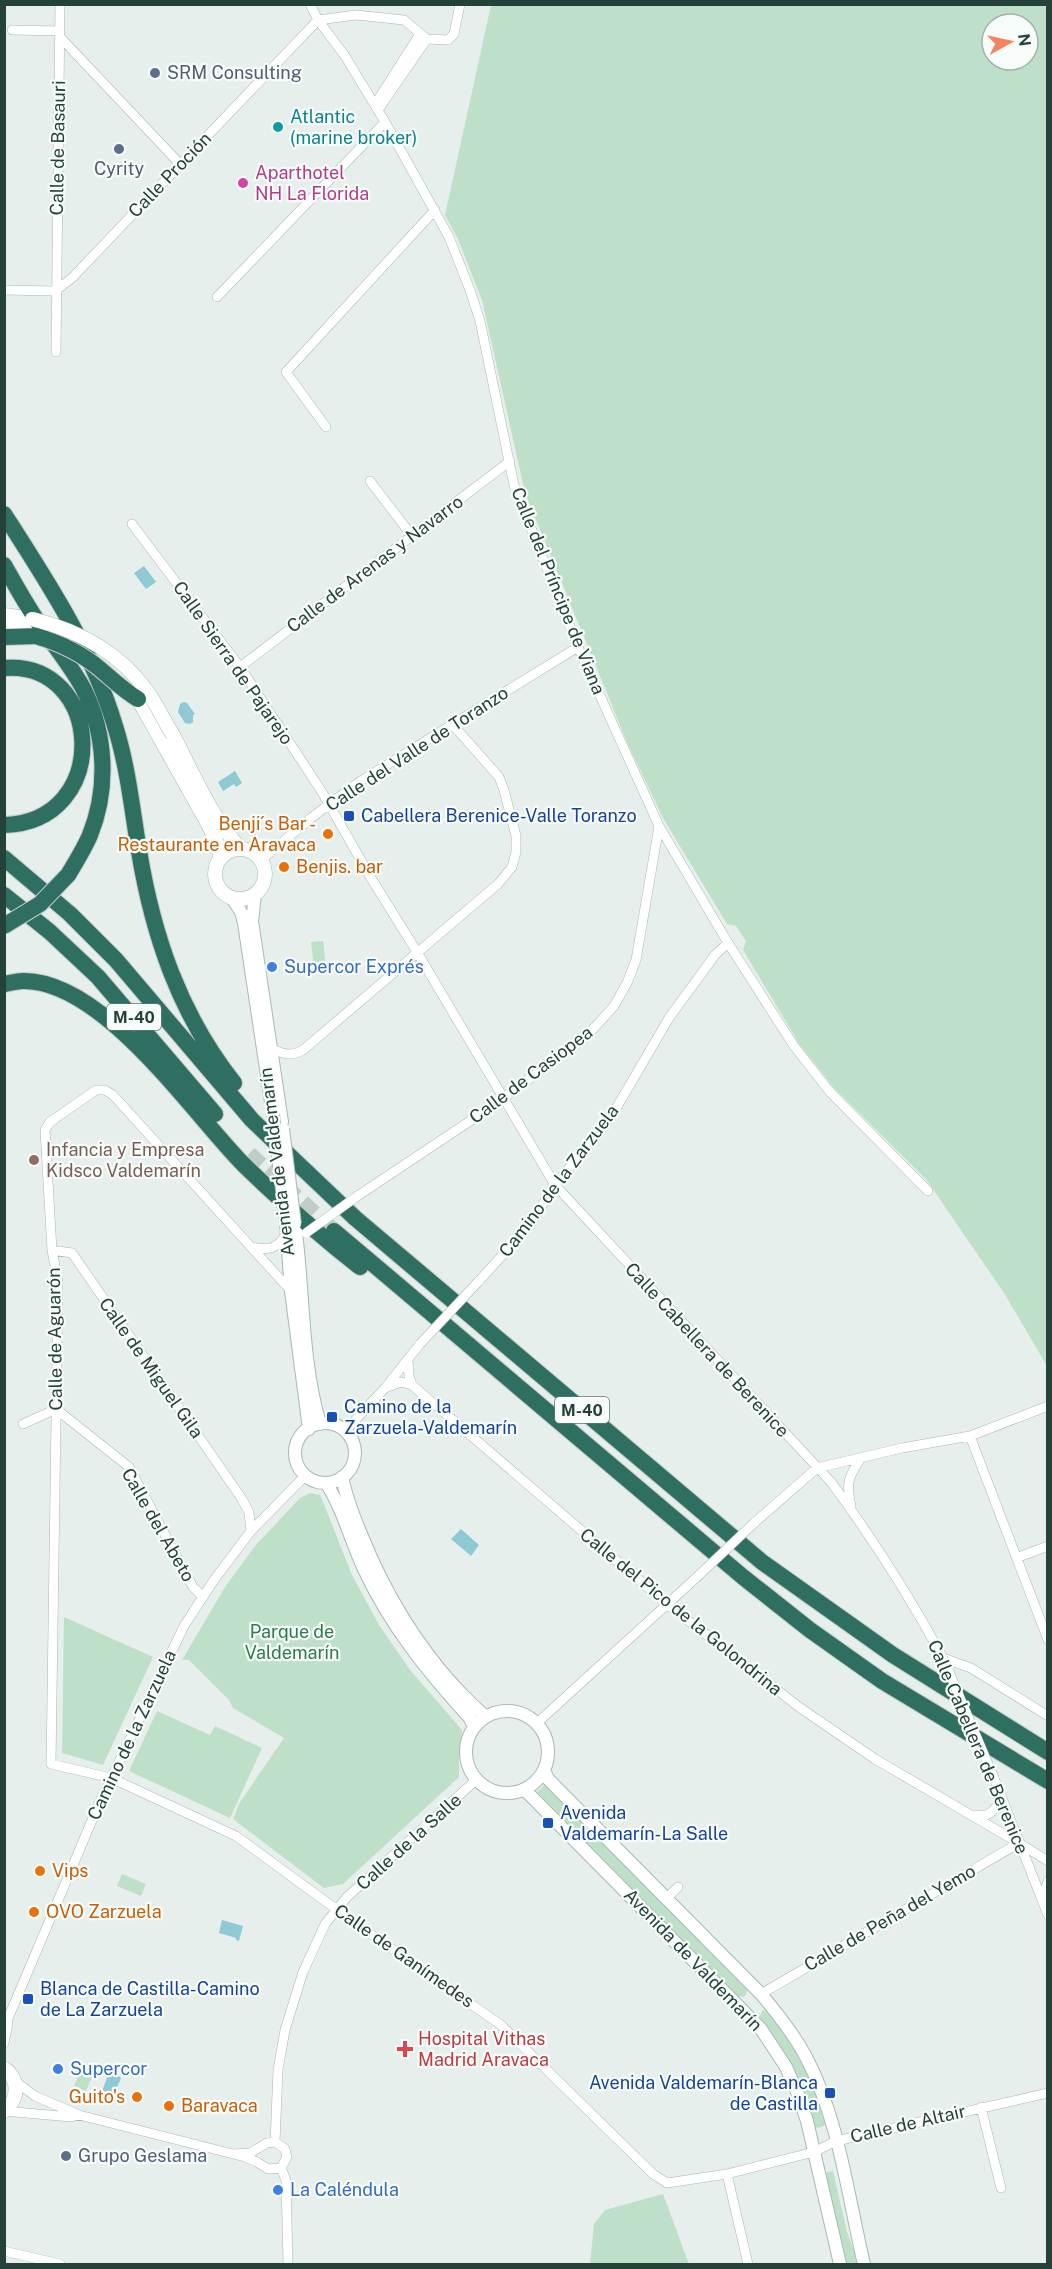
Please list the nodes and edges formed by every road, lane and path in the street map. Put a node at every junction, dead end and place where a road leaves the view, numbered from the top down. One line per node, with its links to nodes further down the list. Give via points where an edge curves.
1 (60, 4): 6 (street, Calle de Basauri)
2 (310, 4): 4 (street, Calle del Príncipe de Viana)
3 (460, 4): 7 (street, via 454,34 448,40)
4 (318, 20): 7 (street, via 356,15 404,20); 8 (street, Calle del Príncipe de Viana); 10 (street, Calle Proción)
5 (12, 30): 6 (street)
6 (60, 34): 10 (street); 13 (street, Calle de Basauri)
7 (423, 36): 8 (street)
8 (376, 107): 9 (street, Calle del Príncipe de Viana)
9 (385, 122): 11 (street, Calle del Príncipe de Viana); 14 (street)
10 (180, 164): 13 (street, Calle Proción)
11 (435, 210): 16 (street, via 286,372); 17 (street, Calle del Príncipe de Viana, via 480,321)
12 (4, 290): 13 (street)
13 (56, 291): 15 (street)
14 (217, 297)
15 (56, 352)
16 (326, 427)
17 (510, 461): 21 (street, Calle de Arenas y Navarro); 27 (street, Calle del Príncipe de Viana, via 514,485)
18 (369, 481): 21 (street)
19 (4, 513): 51 (highway, via 68,617 99,678 126,768 149,904 176,987 228,1076)
20 (132, 524): 28 (street, Calle Sierra de Pajarejo)
21 (412, 536): 28 (street, Calle de Arenas y Navarro)
22 (4, 565): 42 (highway, bridge, via 83,689 100,738 102,769 99,804 90,835 68,875 40,904)
23 (4, 615): 25 (main road)
24 (4, 625): 25 (main road)
25 (34, 628): 26 (highway); 30 (highway, bridge, via 85,658); 35 (main road, bridge, via 68,630 112,655 130,671 147,691 218,819)
26 (4, 637)
27 (578, 647): 31 (street, Calle del Valle de Toranzo); 34 (street, Calle del Príncipe de Viana)
28 (240, 667): 32 (street, Calle Sierra de Pajarejo)
29 (4, 668): 33 (highway, via 40,674 61,688 77,714 84,747 81,769 62,800 37,817)
30 (138, 699): 37 (main road, via 208,824)
31 (453, 725): 32 (street, Calle del Valle de Toranzo); 44 (street, via 500,777 516,836 516,852 512,867 498,884)
32 (330, 804): 38 (street, Calle del Valle de Toranzo); 44 (street, Calle Cabellera de Berenice)
33 (4, 825)
34 (659, 826): 43 (street, Calle del Príncipe de Viana); 47 (street, Calle de Casiopea, via 636,960 623,991 585,1038)
35 (241, 849): 37 (main road); 38 (main road, via 251,851)
36 (4, 858): 51 (highway, M-40, via 70,914 116,960 252,1120)
37 (221, 858): 41 (main road, via 215,871 216,881)
38 (261, 860): 40 (main road, via 265,879)
39 (4, 895): 49 (highway, M-40, via 98,977)
40 (255, 895): 41 (main road); 46 (street, Avenida de Valdemarín, via 252,921)
41 (232, 898): 48 (street, Avenida de Valdemarín, via 244,923)
42 (4, 926)
43 (728, 943): 50 (street, Camino de la Zarzuela, via 669,1018 610,1117); 52 (street, Calle del Príncipe de Viana, via 794,1046 830,1092)
44 (417, 952): 46 (street, via 303,1050 289,1055); 47 (street, Calle Cabellera de Berenice)
45 (4, 984): 69 (highway, via 24,981 48,985 108,1020 132,1040 243,1163 326,1240)
46 (272, 1049): 48 (street, Avenida de Valdemarín)
47 (503, 1098): 50 (street, Calle Cabellera de Berenice); 54 (street, Calle de Casiopea, bridge, via 356,1197)
48 (278, 1119): 54 (street, Avenida de Valdemarín, bridge)
49 (249, 1154)
50 (555, 1185): 60 (street, Camino de la Zarzuela, bridge, via 530,1225); 71 (street, Calle Cabellera de Berenice)
51 (323, 1189): 89 (highway, M-40, via 762,1562 893,1655)
52 (928, 1191)
53 (334, 1231): 69 (highway, M-40)
54 (293, 1232): 57 (street, Calle de Casiopea); 59 (street, Avenida de Valdemarín); 66 (street, Avenida de Valdemarín, via 316,1407)
55 (251, 1247): 56 (street, Calle de Aguarón, via 112,1095 96,1090 50,1122 45,1130); 57 (street); 58 (street, Calle de Aguarón)
56 (52, 1250): 64 (street, Calle de Aguarón, via 58,1282); 75 (street, Calle de Miguel Gila, via 72,1253)
57 (268, 1250): 58 (street)
58 (266, 1263): 59 (street, Calle de Aguarón)
59 (291, 1291): 66 (street, Avenida de Valdemarín)
60 (408, 1359): 61 (street); 62 (street, Camino de la Zarzuela)
61 (412, 1385): 62 (street, via 401,1382); 82 (street, Calle del Pico de la Golondrina)
62 (385, 1388): 67 (street, Camino de la Zarzuela)
63 (1047, 1406): 68 (street)
64 (56, 1409): 65 (street); 81 (street, Calle del Abeto, via 129,1467 193,1587); 91 (street, Calle de Aguarón, via 51,1764)
65 (23, 1424)
66 (315, 1426): 67 (street, via 331,1424); 72 (street, via 302,1434 295,1448 297,1464)
67 (345, 1431): 73 (street, via 352,1439 354,1455 350,1470)
68 (970, 1436): 70 (street); 80 (street)
69 (581, 1440): 93 (highway, M-40, via 810,1630 882,1681)
70 (861, 1458): 71 (street); 76 (street, via 847,1488)
71 (817, 1468): 76 (street, Calle Cabellera de Berenice); 82 (street, bridge)
72 (305, 1476): 74 (street); 77 (street, Camino de la Zarzuela)
73 (342, 1477): 74 (street); 85 (street, via 372,1562 393,1602 443,1674)
74 (326, 1483): 88 (street, via 337,1499 363,1567 384,1607 407,1644)
75 (242, 1499): 77 (street, Calle de Miguel Gila, via 256,1510); 78 (street, Calle de Miguel Gila, via 249,1512)
76 (853, 1511): 84 (street, Calle Cabellera de Berenice, via 915,1606)
77 (269, 1512): 78 (street, Camino de la Zarzuela)
78 (251, 1531): 81 (street, Camino de la Zarzuela)
79 (1047, 1546): 80 (street)
80 (1016, 1558): 83 (street)
81 (203, 1597): 91 (street, Camino de la Zarzuela, via 167,1658)
82 (667, 1604): 87 (street); 96 (street, Calle del Pico de la Golondrina, via 799,1707)
83 (1047, 1640)
84 (943, 1658): 86 (street, via 971,1668); 95 (street, Calle Cabellera de Berenice, bridge)
85 (485, 1716): 87 (street, via 499,1710 519,1712); 88 (street)
86 (1047, 1716)
87 (537, 1723): 90 (street, via 546,1739 548,1755)
88 (474, 1726): 92 (street, via 465,1756)
89 (1047, 1752)
90 (544, 1770): 94 (street); 101 (street, Avenida de Valdemarín, via 548,1779)
91 (111, 1778): 103 (street, Calle de Ganímedes, via 236,1836); 106 (street, Camino de la Zarzuela)
92 (477, 1780): 94 (street, via 493,1791); 103 (street, Calle de la Salle)
93 (1047, 1781)
94 (524, 1790): 117 (street, Avenida de Valdemarín, via 761,2029 798,2094)
95 (1002, 1799): 96 (street, via 984,1817); 97 (street, Calle Cabellera de Berenice)
96 (968, 1815): 97 (street, Calle del Pico de la Golondrina)
97 (1019, 1843): 98 (street, Calle del Pico de la Golondrina); 102 (street, Calle Cabellera de Berenice); 105 (street, Calle de Peña del Yemo)
98 (1047, 1861)
99 (1047, 1881): 102 (street)
100 (678, 1887): 101 (street, Avenida de Valdemarín)
101 (667, 1898): 105 (street, Avenida de Valdemarín)
102 (1042, 1900): 104 (street, Calle Cabellera de Berenice)
103 (336, 1910): 115 (street, Calle de la Salle, via 310,1955 290,2010 278,2070); 121 (street, Calle de Ganímedes, via 510,2032 661,2181 674,2183)
104 (1047, 1915)
105 (761, 1994): 114 (street, Avenida de Valdemarín, via 806,2056)
106 (6, 2025): 107 (street, Camino de la Zarzuela)
107 (4, 2043)
108 (4, 2068): 109 (main road)
109 (15, 2081): 112 (main road, via 13,2101); 113 (street, via 35,2096)
110 (1047, 2092): 111 (street, Calle de Altair)
111 (981, 2108): 114 (street, Calle de Altair); 122 (street, Calle de Altair)
112 (4, 2111): 113 (street)
113 (79, 2115): 118 (street)
114 (836, 2140): 117 (street, Calle de Ganímedes); 128 (street, Avenida de Valdemarín)
115 (274, 2142): 116 (street); 120 (street, via 287,2153)
116 (261, 2148): 118 (street); 119 (street)
117 (814, 2152): 121 (street, Calle de Ganímedes); 127 (street, Avenida de Valdemarín)
118 (234, 2154): 119 (street)
119 (261, 2164): 120 (street, via 268,2169)
120 (280, 2168): 125 (street, via 286,2180)
121 (727, 2174): 126 (street)
122 (1001, 2188)
123 (4, 2251): 124 (street)
124 (60, 2265)
125 (288, 2265)
126 (748, 2265)
127 (840, 2265)
128 (864, 2265)

